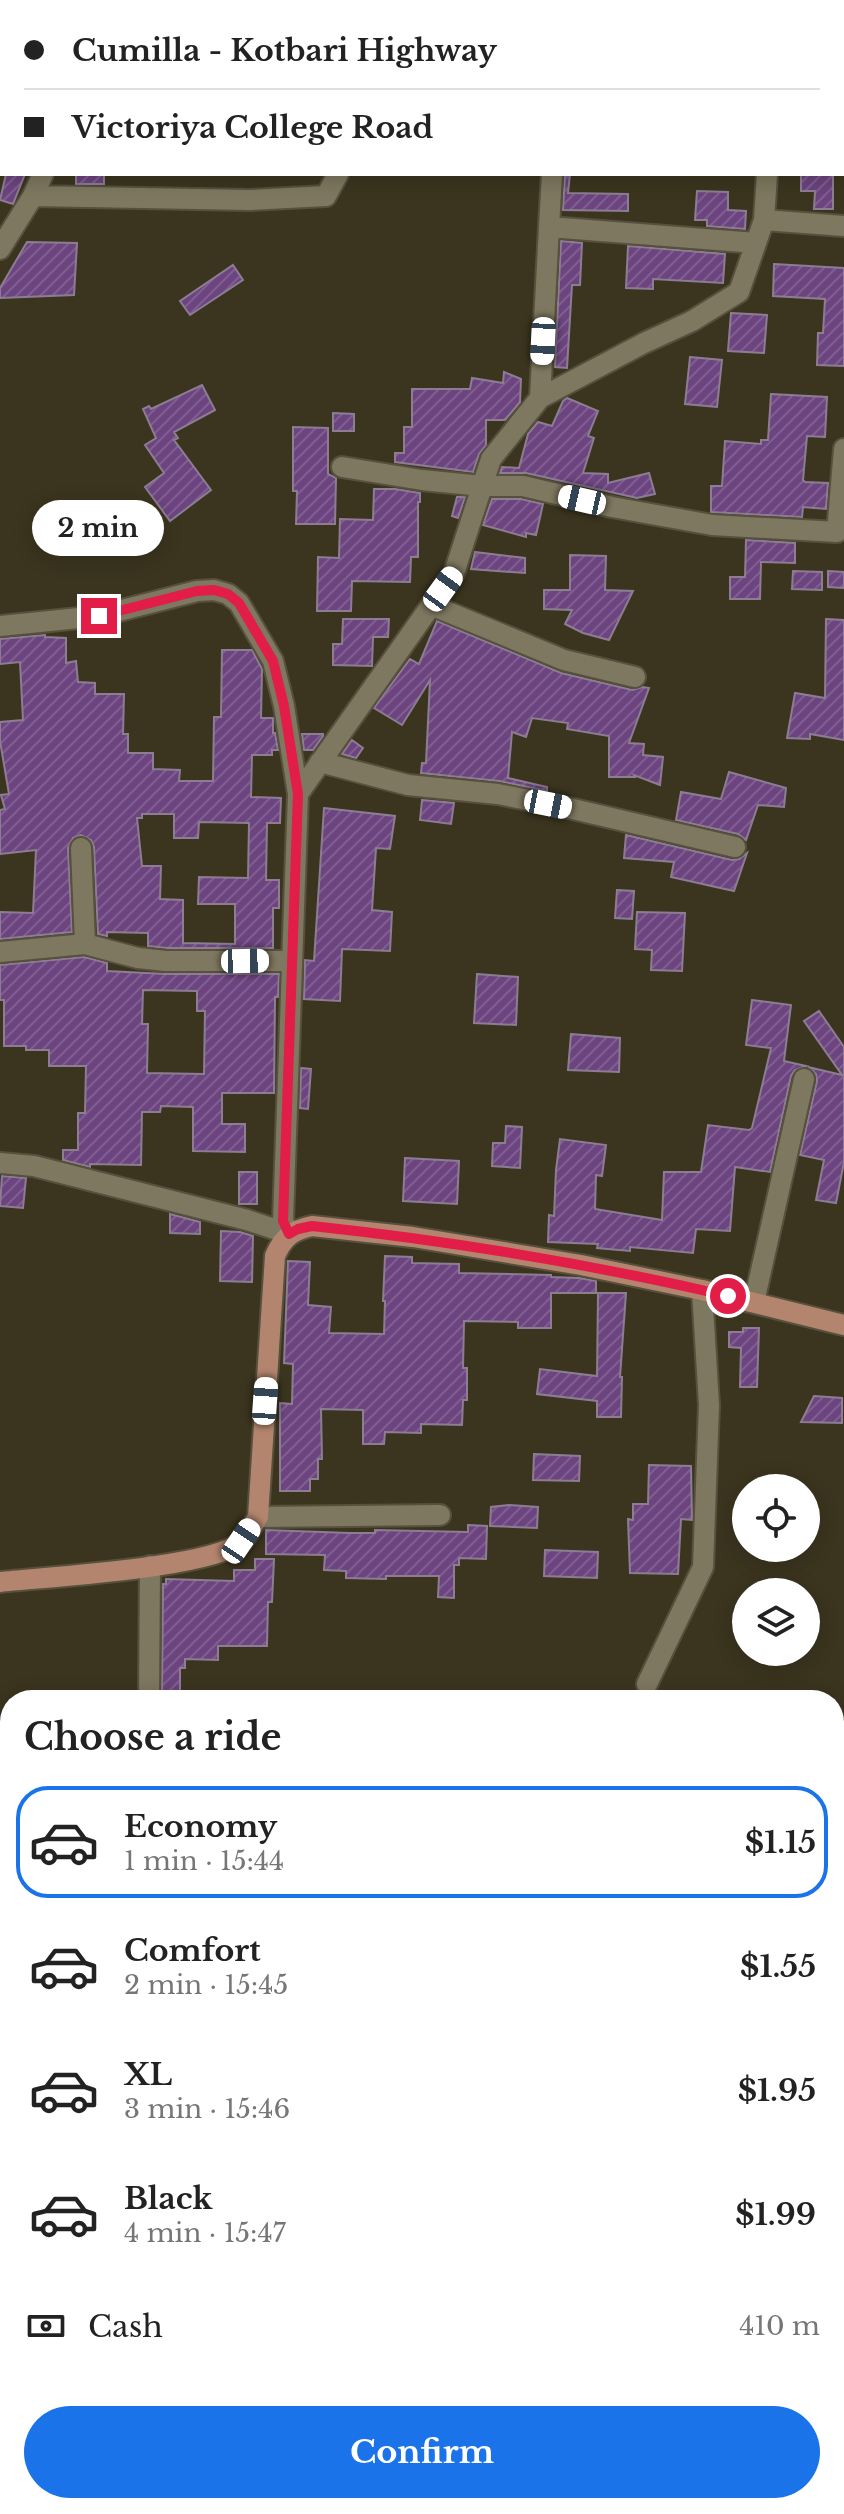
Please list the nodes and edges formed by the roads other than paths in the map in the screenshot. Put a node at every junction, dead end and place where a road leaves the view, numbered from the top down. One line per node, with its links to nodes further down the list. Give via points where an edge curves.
1 (42, 176): 5 (street)
2 (337, 176): 5 (street, via 326,196)
3 (552, 176): 8 (street)
4 (767, 176): 6 (street)
5 (33, 196): 10 (street)
6 (764, 220): 7 (street); 9 (street)
7 (844, 226)
8 (549, 227): 9 (street); 11 (street)
9 (756, 243): 11 (street, via 739,292)
10 (0, 249)
11 (540, 398): 14 (street, via 491,459)
12 (844, 449): 14 (street, via 837,532 712,525 523,486)
13 (342, 467): 14 (street)
14 (482, 486): 15 (street, via 454,573)
15 (431, 605): 17 (street, via 564,660); 18 (street)
16 (0, 626): 19 (street, via 99,616 197,591 228,594 239,603 273,661)
17 (635, 677)
18 (320, 762): 19 (street); 20 (street, via 408,785 498,794)
19 (298, 794): 24 (street)
20 (735, 847)
21 (81, 848): 22 (street)
22 (85, 944): 23 (street); 24 (street, via 166,961)
23 (0, 952)
24 (291, 961): 27 (street, via 283,1221)
25 (804, 1079): 29 (street)
26 (0, 1163): 27 (street, via 49,1169)
27 (289, 1234): 28 (main road, via 312,1226 413,1237); 32 (main road, via 275,1256)
28 (702, 1290): 29 (main road); 35 (street, via 709,1405 703,1567)
29 (754, 1302): 30 (main road)
30 (844, 1325)
31 (440, 1515): 32 (street)
32 (258, 1517): 33 (main road, via 241,1541 221,1553)
33 (150, 1566): 34 (main road); 36 (street)
34 (0, 1582)
35 (647, 1684)
36 (149, 1690)

